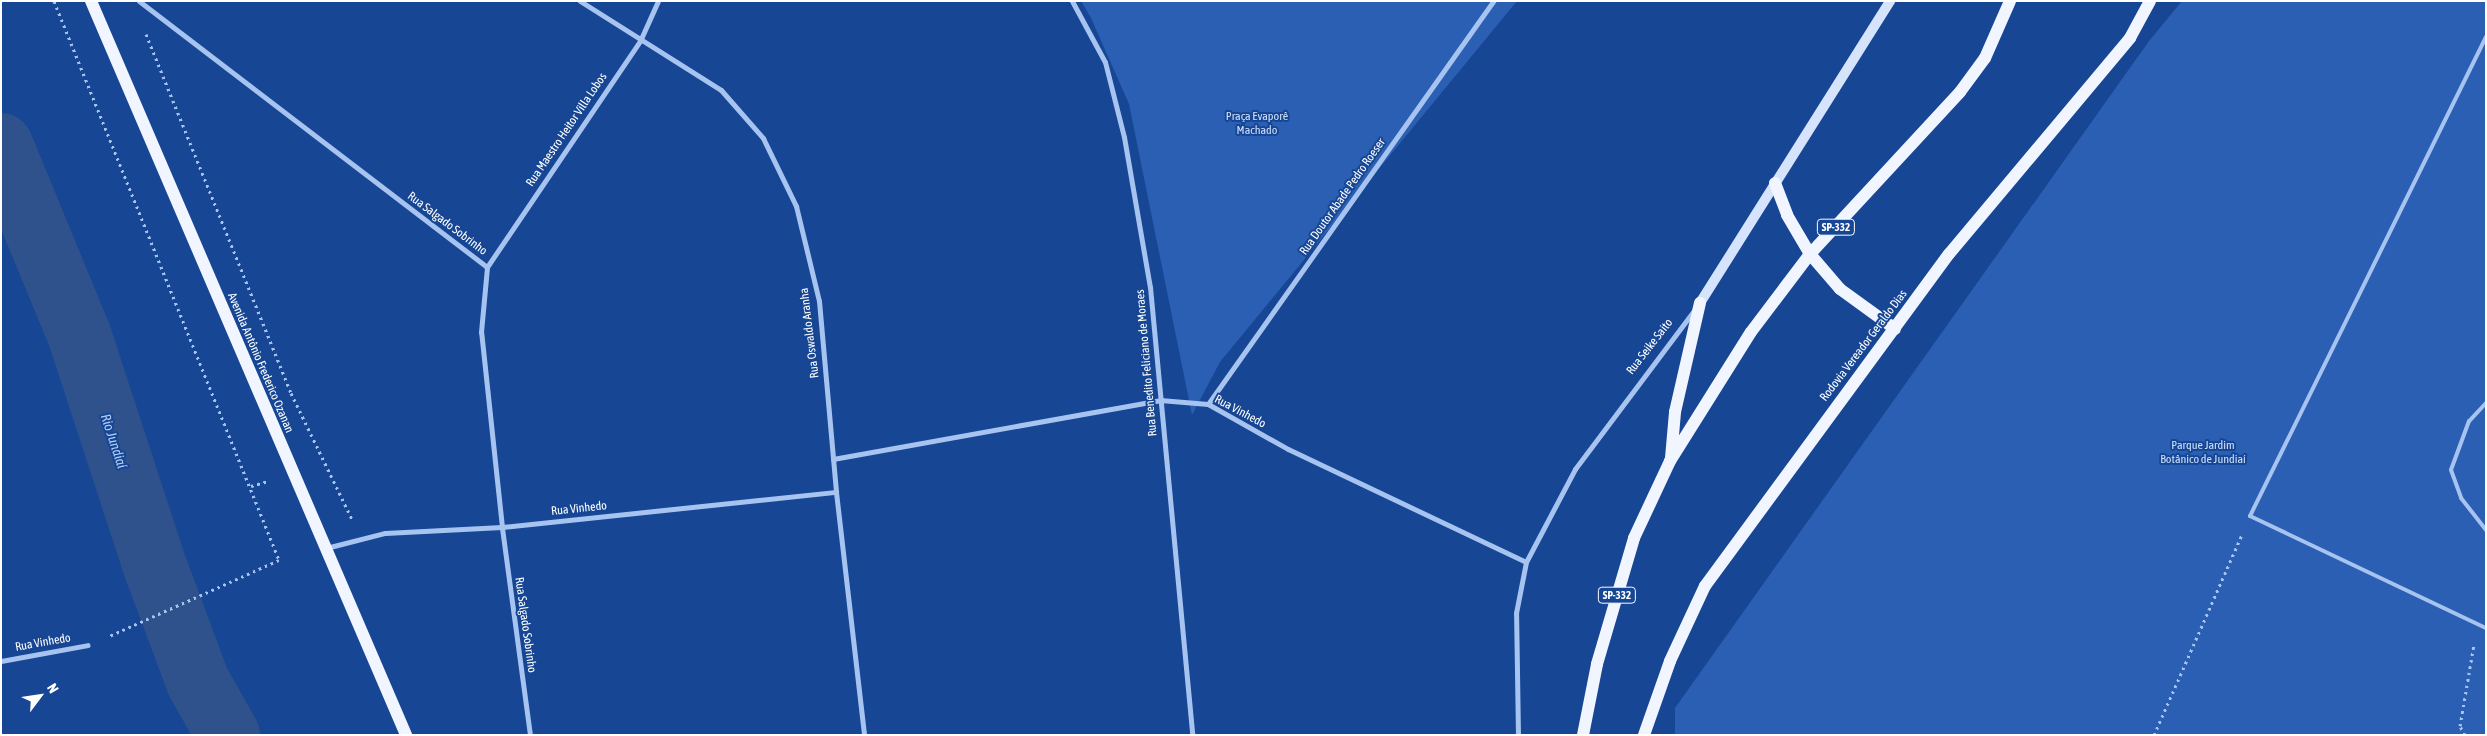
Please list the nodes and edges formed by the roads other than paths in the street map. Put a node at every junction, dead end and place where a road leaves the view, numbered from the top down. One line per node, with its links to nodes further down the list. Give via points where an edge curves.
1 (91, 1): 25 (main road, Avenida Antônio Frederico Ozanan)
2 (139, 1): 14 (street, Rua Salgado Sobrinho)
3 (580, 1): 11 (street, Rua Oswaldo Aranha)
4 (658, 1): 11 (street, Rua Maestro Heitor Villa Lobos)
5 (1072, 1): 17 (street, Rua Benedito Feliciano de Moraes, via 1105,62 1124,137 1150,287)
6 (1493, 1): 19 (street, Rua Doutor Abade Pedro Roeser)
7 (1890, 1): 12 (main road, Rua Seike Saito)
8 (2010, 1): 13 (main road, SP-332, via 1985,58 1960,92)
9 (2150, 1): 16 (main road, Rodovia Vereador Geraldo Dias, via 2130,38 1949,254)
10 (2486, 37): 27 (lane, via 2250,516)
11 (640, 41): 14 (street, Rua Maestro Heitor Villa Lobos); 20 (street, Rua Oswaldo Aranha, via 720,90 763,138 796,206 819,301)
12 (1775, 183): 13 (main road, via 1787,215); 15 (main road, Rua Seike Saito)
13 (1810, 254): 16 (main road, via 1840,289); 21 (main road, SP-332, via 1751,332)
14 (487, 267): 23 (street, Rua Salgado Sobrinho, via 481,332)
15 (1700, 303): 21 (main road, via 1675,412); 26 (street, Rua Seike Saito, via 1575,469)
16 (1895, 329): 36 (main road, Rodovia Vereador Geraldo Dias, via 1705,586 1670,661)
17 (1160, 400): 19 (street, Rua Vinhedo); 20 (street, Rua Vinhedo); 33 (street, Rua Benedito Feliciano de Moraes)
18 (2486, 403): 24 (lane, via 2469,421 2451,470 2461,498)
19 (1208, 404): 26 (street, Rua Vinhedo, via 1288,449)
20 (833, 459): 22 (street, Rua Oswaldo Aranha)
21 (1670, 461): 35 (main road, SP-332, via 1634,538 1597,664)
22 (836, 492): 23 (street, Rua Vinhedo); 32 (street, Rua Oswaldo Aranha)
23 (502, 527): 25 (street, Rua Vinhedo, via 385,533); 31 (street, Rua Salgado Sobrinho)
24 (2486, 530)
25 (326, 548): 30 (main road, Avenida Antônio Frederico Ozanan)
26 (1526, 562): 34 (street, Rua Seike Saito, via 1516,613)
27 (2486, 628)
28 (88, 645): 29 (street, Rua Vinhedo)
29 (1, 661)
30 (406, 735)
31 (530, 735)
32 (864, 735)
33 (1192, 735)
34 (1518, 735)
35 (1584, 735)
36 (1644, 735)

